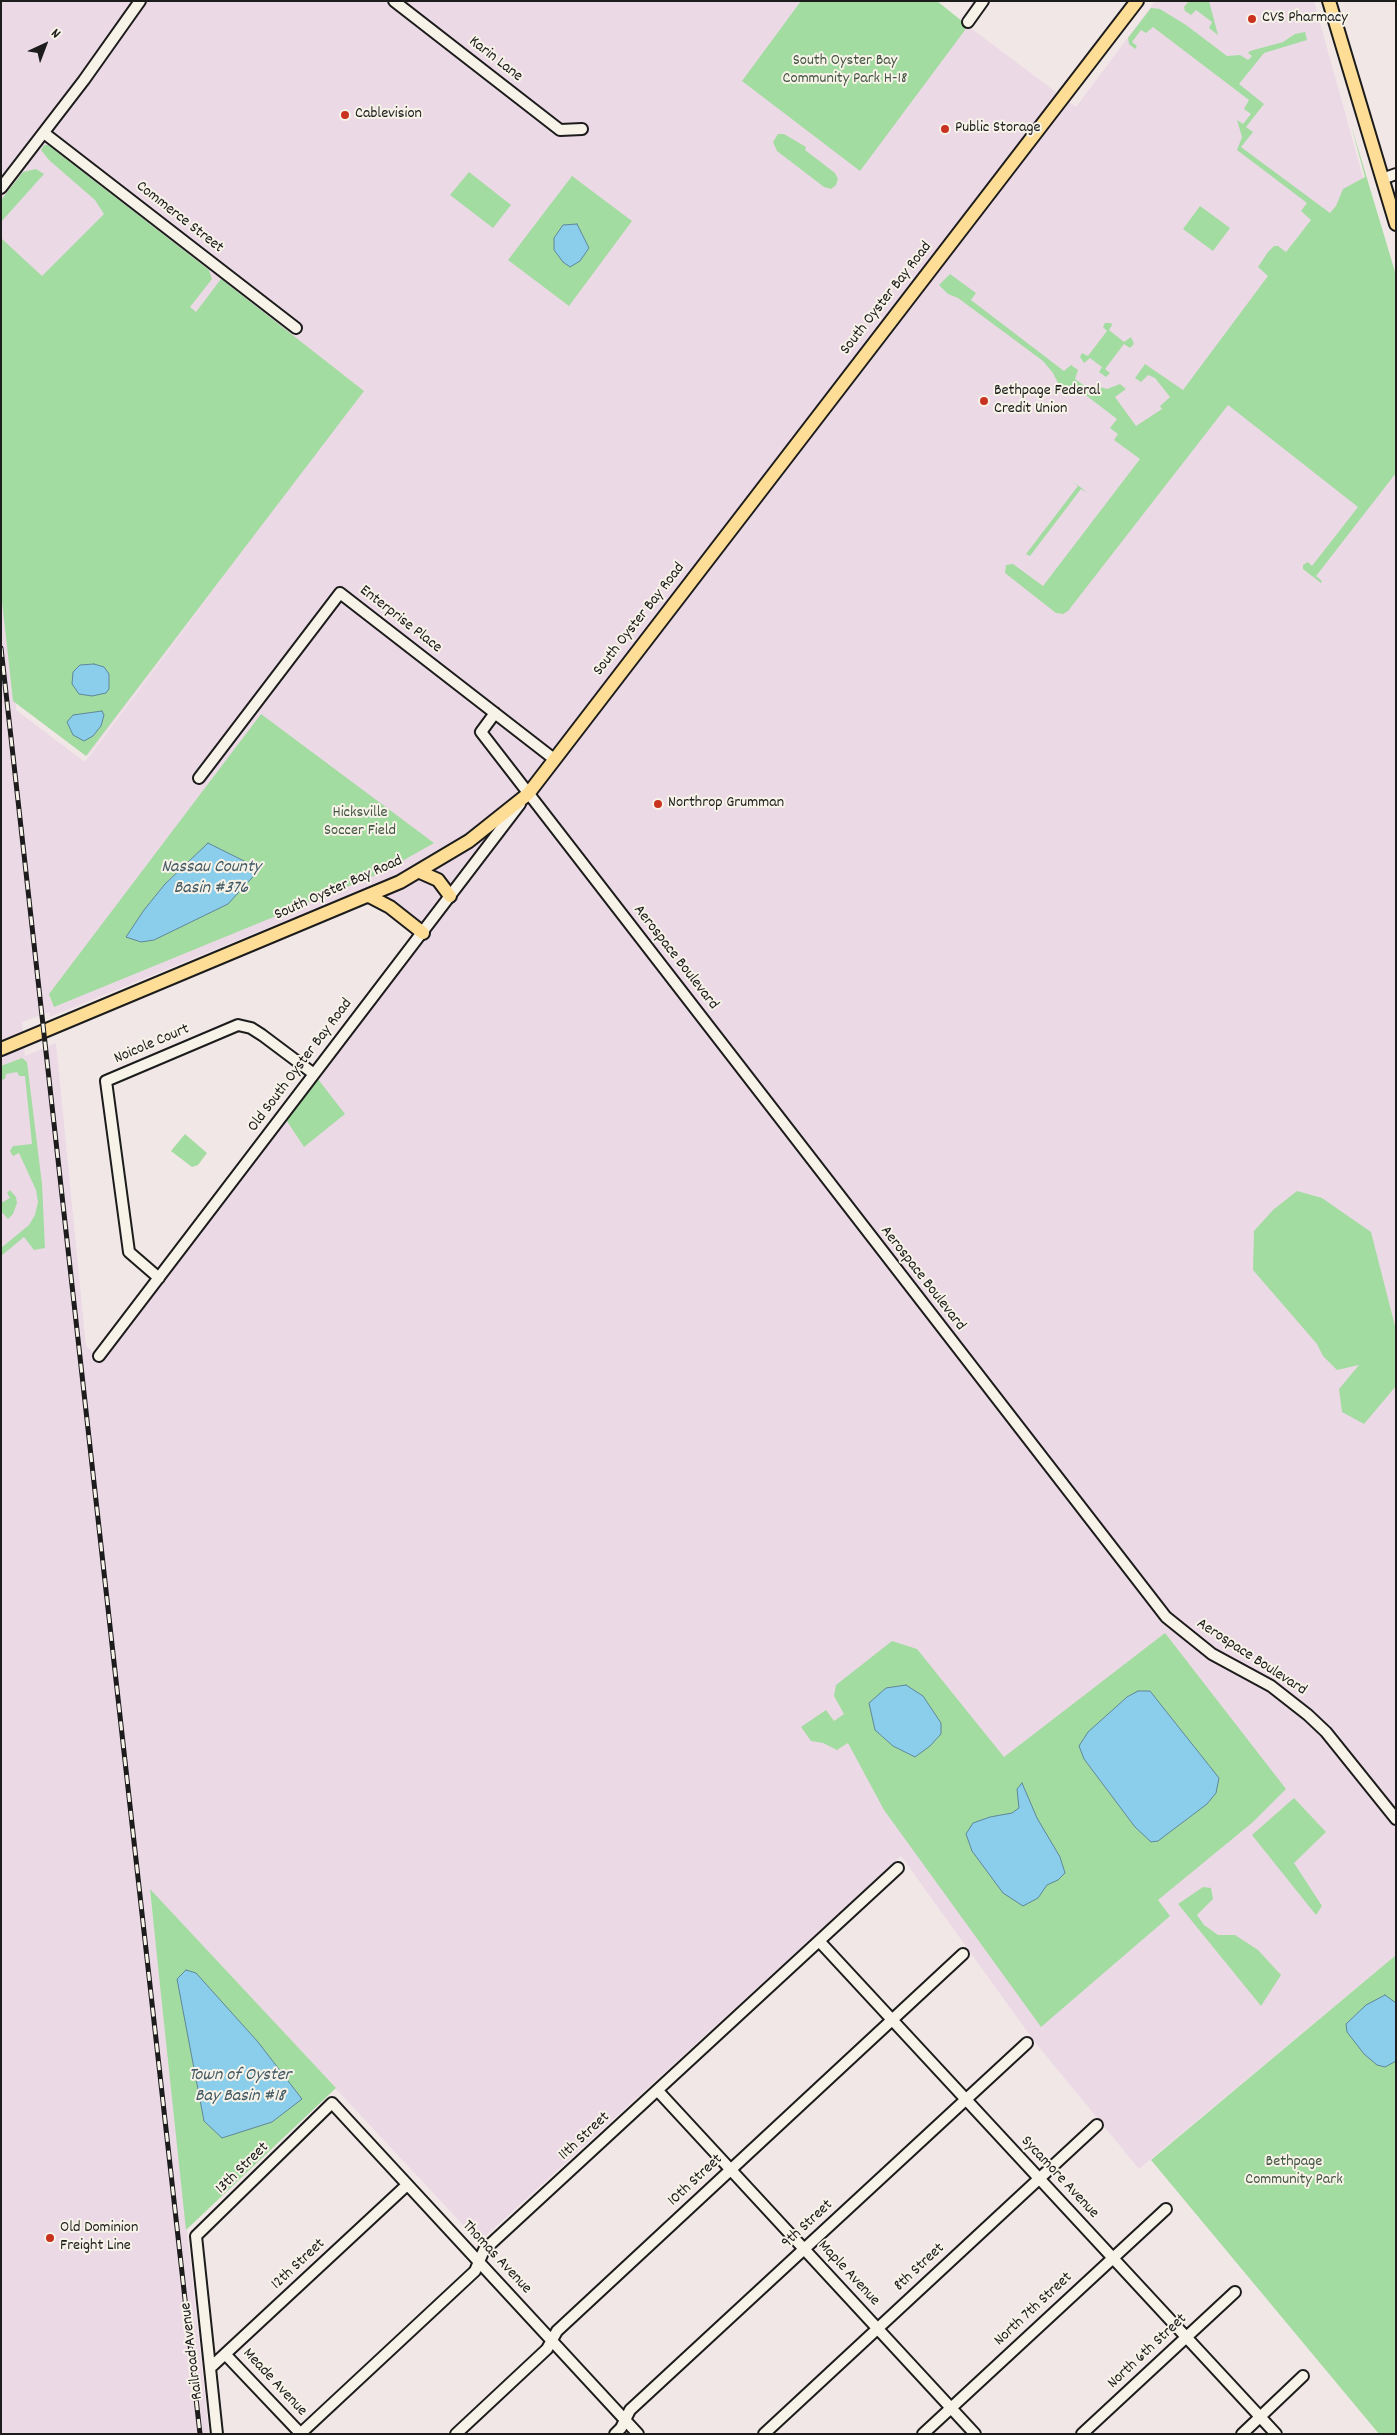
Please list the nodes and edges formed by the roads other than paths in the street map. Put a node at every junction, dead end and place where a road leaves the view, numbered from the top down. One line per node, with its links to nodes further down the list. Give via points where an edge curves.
1 (140, 1): 8 (street)
2 (394, 1): 7 (street, Karin Lane, via 560,130)
3 (983, 1): 6 (street)
4 (1137, 1): 15 (main road, South Oyster Bay Road)
5 (1329, 1): 10 (main road)
6 (968, 22)
7 (582, 130)
8 (44, 133): 11 (street); 13 (street, Commerce Street)
9 (1396, 174): 10 (street)
10 (1382, 179): 12 (main road)
11 (1, 188)
12 (1396, 224)
13 (296, 328)
14 (495, 713): 15 (street, Enterprise Place); 16 (street, Enterprise Place, via 340,593); 17 (street, Aerospace Boulevard, via 481,732)
15 (554, 759): 17 (main road, South Oyster Bay Road)
16 (199, 778)
17 (528, 794): 18 (main road, South Oyster Bay Road, via 469,841); 20 (street, Old South Oyster Bay Road); 26 (street, Aerospace Boulevard, via 1166,1617 1212,1654 1271,1686 1308,1715 1326,1732)
18 (420, 872): 19 (main road, South Oyster Bay Road); 20 (main road, via 438,880)
19 (368, 896): 21 (main road, via 390,907); 22 (main road, South Oyster Bay Road)
20 (450, 896): 21 (street, Old South Oyster Bay Road)
21 (423, 932): 23 (street, Old South Oyster Bay Road)
22 (1, 1049)
23 (314, 1074): 24 (street, Old South Oyster Bay Road); 24 (street, Noicole Court, via 262,1035 238,1025 106,1080 129,1252)
24 (159, 1278): 25 (street, Old South Oyster Bay Road)
25 (99, 1356)
26 (1396, 1819)
27 (898, 1868): 28 (street, 11th Street)
28 (820, 1942): 30 (street, Sycamore Avenue); 32 (street, 11th Street)
29 (963, 1954): 30 (street, 10th Street)
30 (892, 2020): 33 (street, Sycamore Avenue); 36 (street, 10th Street)
31 (1028, 2043): 33 (street, 9th Street)
32 (658, 2091): 36 (street, Maple Avenue); 42 (street, 11th Street, via 484,2250)
33 (966, 2099): 37 (street, Sycamore Avenue); 40 (street, 9th Street)
34 (332, 2103): 38 (street, Thomas Avenue); 43 (street, 13th Street, via 196,2236)
35 (1097, 2125): 37 (street, 8th Street)
36 (730, 2170): 40 (street, Maple Avenue); 47 (street, 10th Street, via 557,2331)
37 (1039, 2178): 41 (street, Sycamore Avenue); 45 (street, 8th Street)
38 (407, 2185): 42 (street, Thomas Avenue); 48 (street, 12th Street)
39 (1166, 2209): 41 (street, North 7th Street)
40 (804, 2249): 45 (street, Maple Avenue); 53 (street, 9th Street, via 630,2410)
41 (1112, 2258): 46 (street, Sycamore Avenue); 51 (street, North 7th Street)
42 (479, 2263): 47 (street, Thomas Avenue); 55 (street, 11th Street, via 475,2271)
43 (198, 2264): 49 (street, Railroad Avenue)
44 (1235, 2292): 46 (street, North 6th Street)
45 (877, 2328): 51 (street, Maple Avenue); 59 (street, 8th Street)
46 (1186, 2337): 52 (street, Sycamore Avenue); 62 (street, North 6th Street)
47 (552, 2341): 53 (street, Thomas Avenue); 56 (street, 10th Street)
48 (225, 2354): 49 (street, 12th Street); 55 (street, Meade Avenue)
49 (210, 2368): 54 (street, Railroad Avenue)
50 (1302, 2376): 52 (street)
51 (951, 2408): 60 (street, North 7th Street); 61 (street, Maple Avenue)
52 (1260, 2416): 63 (street); 64 (street, Sycamore Avenue)
53 (625, 2420): 57 (street, 9th Street); 58 (street, Thomas Avenue)
54 (218, 2434)
55 (300, 2434)
56 (456, 2434)
57 (615, 2434)
58 (638, 2434)
59 (764, 2434)
60 (922, 2434)
61 (975, 2434)
62 (1082, 2434)
63 (1242, 2434)
64 (1276, 2434)

